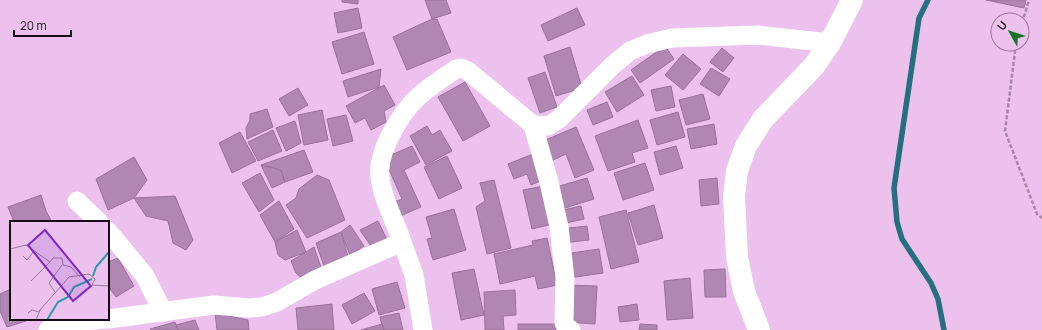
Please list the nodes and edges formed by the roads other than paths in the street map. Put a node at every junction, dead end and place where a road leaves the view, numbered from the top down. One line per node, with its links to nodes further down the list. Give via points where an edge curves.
1 (852, 0): 2 (street)
2 (830, 43): 3 (street, via 758,35 672,38 647,44 630,52 613,65 559,120 548,126); 13 (street, via 814,66 764,119 746,146 738,171 734,196 737,257 744,291)
3 (533, 125): 7 (street, via 482,81 461,68 418,97 403,115 380,162 383,191); 12 (street, via 556,209 565,278 564,323)
4 (77, 201): 5 (street)
5 (98, 221)
6 (109, 232): 8 (street, via 145,276)
7 (402, 242): 8 (street, via 315,280 277,302 262,307 214,305); 11 (street, via 414,275)
8 (163, 312): 9 (street)
9 (115, 321): 10 (street, via 68,323)
10 (48, 330)
11 (423, 330)
12 (571, 330)
13 (759, 330)

